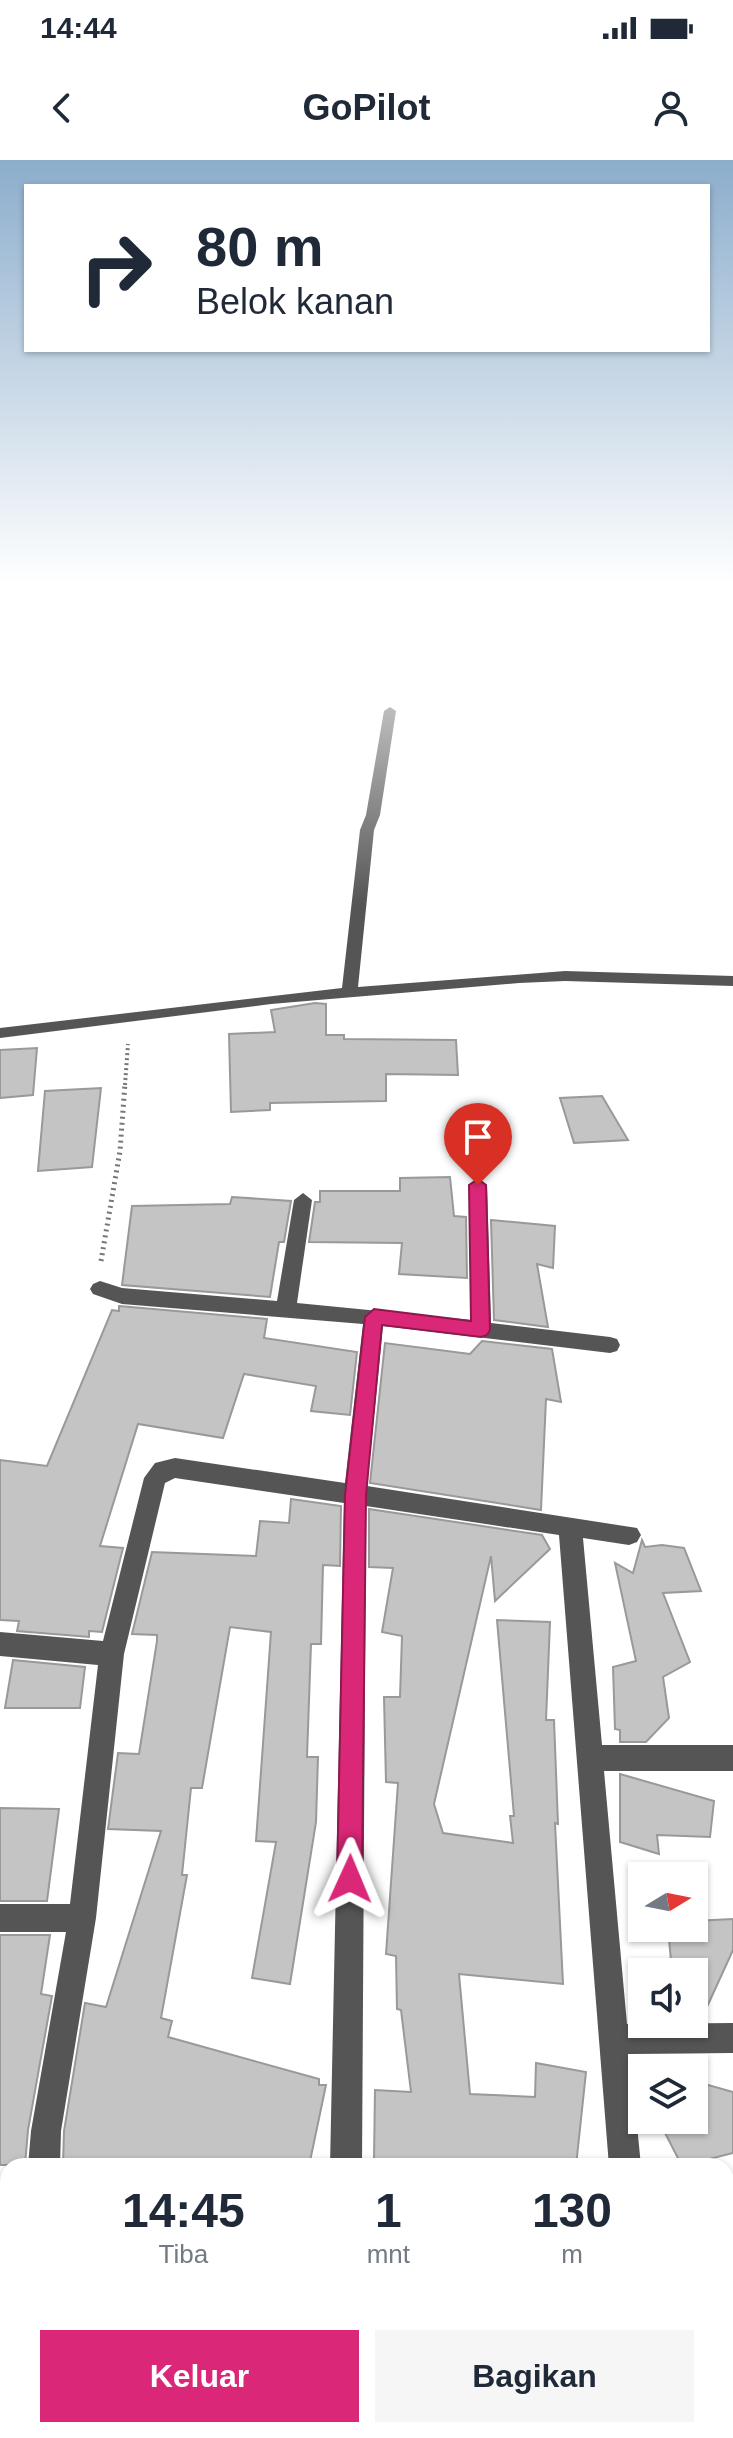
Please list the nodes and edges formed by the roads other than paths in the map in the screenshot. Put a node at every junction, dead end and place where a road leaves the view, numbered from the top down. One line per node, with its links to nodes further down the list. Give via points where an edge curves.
1 (390, 711): 3 (street, via 367,830)
2 (733, 981): 3 (street, via 565,976)
3 (349, 993): 4 (street)
4 (0, 1033)
5 (478, 1185): 10 (street)
6 (303, 1200): 8 (street)
7 (100, 1289): 8 (street, via 122,1296)
8 (286, 1309): 9 (street)
9 (374, 1317): 10 (street); 12 (street)
10 (481, 1330): 11 (street)
11 (610, 1345)
12 (355, 1495): 13 (street); 16 (street, via 163,1470 155,1478); 24 (street)
13 (570, 1527): 14 (street); 17 (street)
14 (629, 1535)
15 (0, 1644): 16 (street)
16 (112, 1654): 20 (street)
17 (590, 1758): 18 (street); 22 (street)
18 (733, 1758)
19 (0, 1918): 20 (street)
20 (82, 1918): 23 (street)
21 (733, 2038): 22 (street)
22 (614, 2039): 25 (street)
23 (44, 2158)
24 (346, 2158)
25 (624, 2158)

